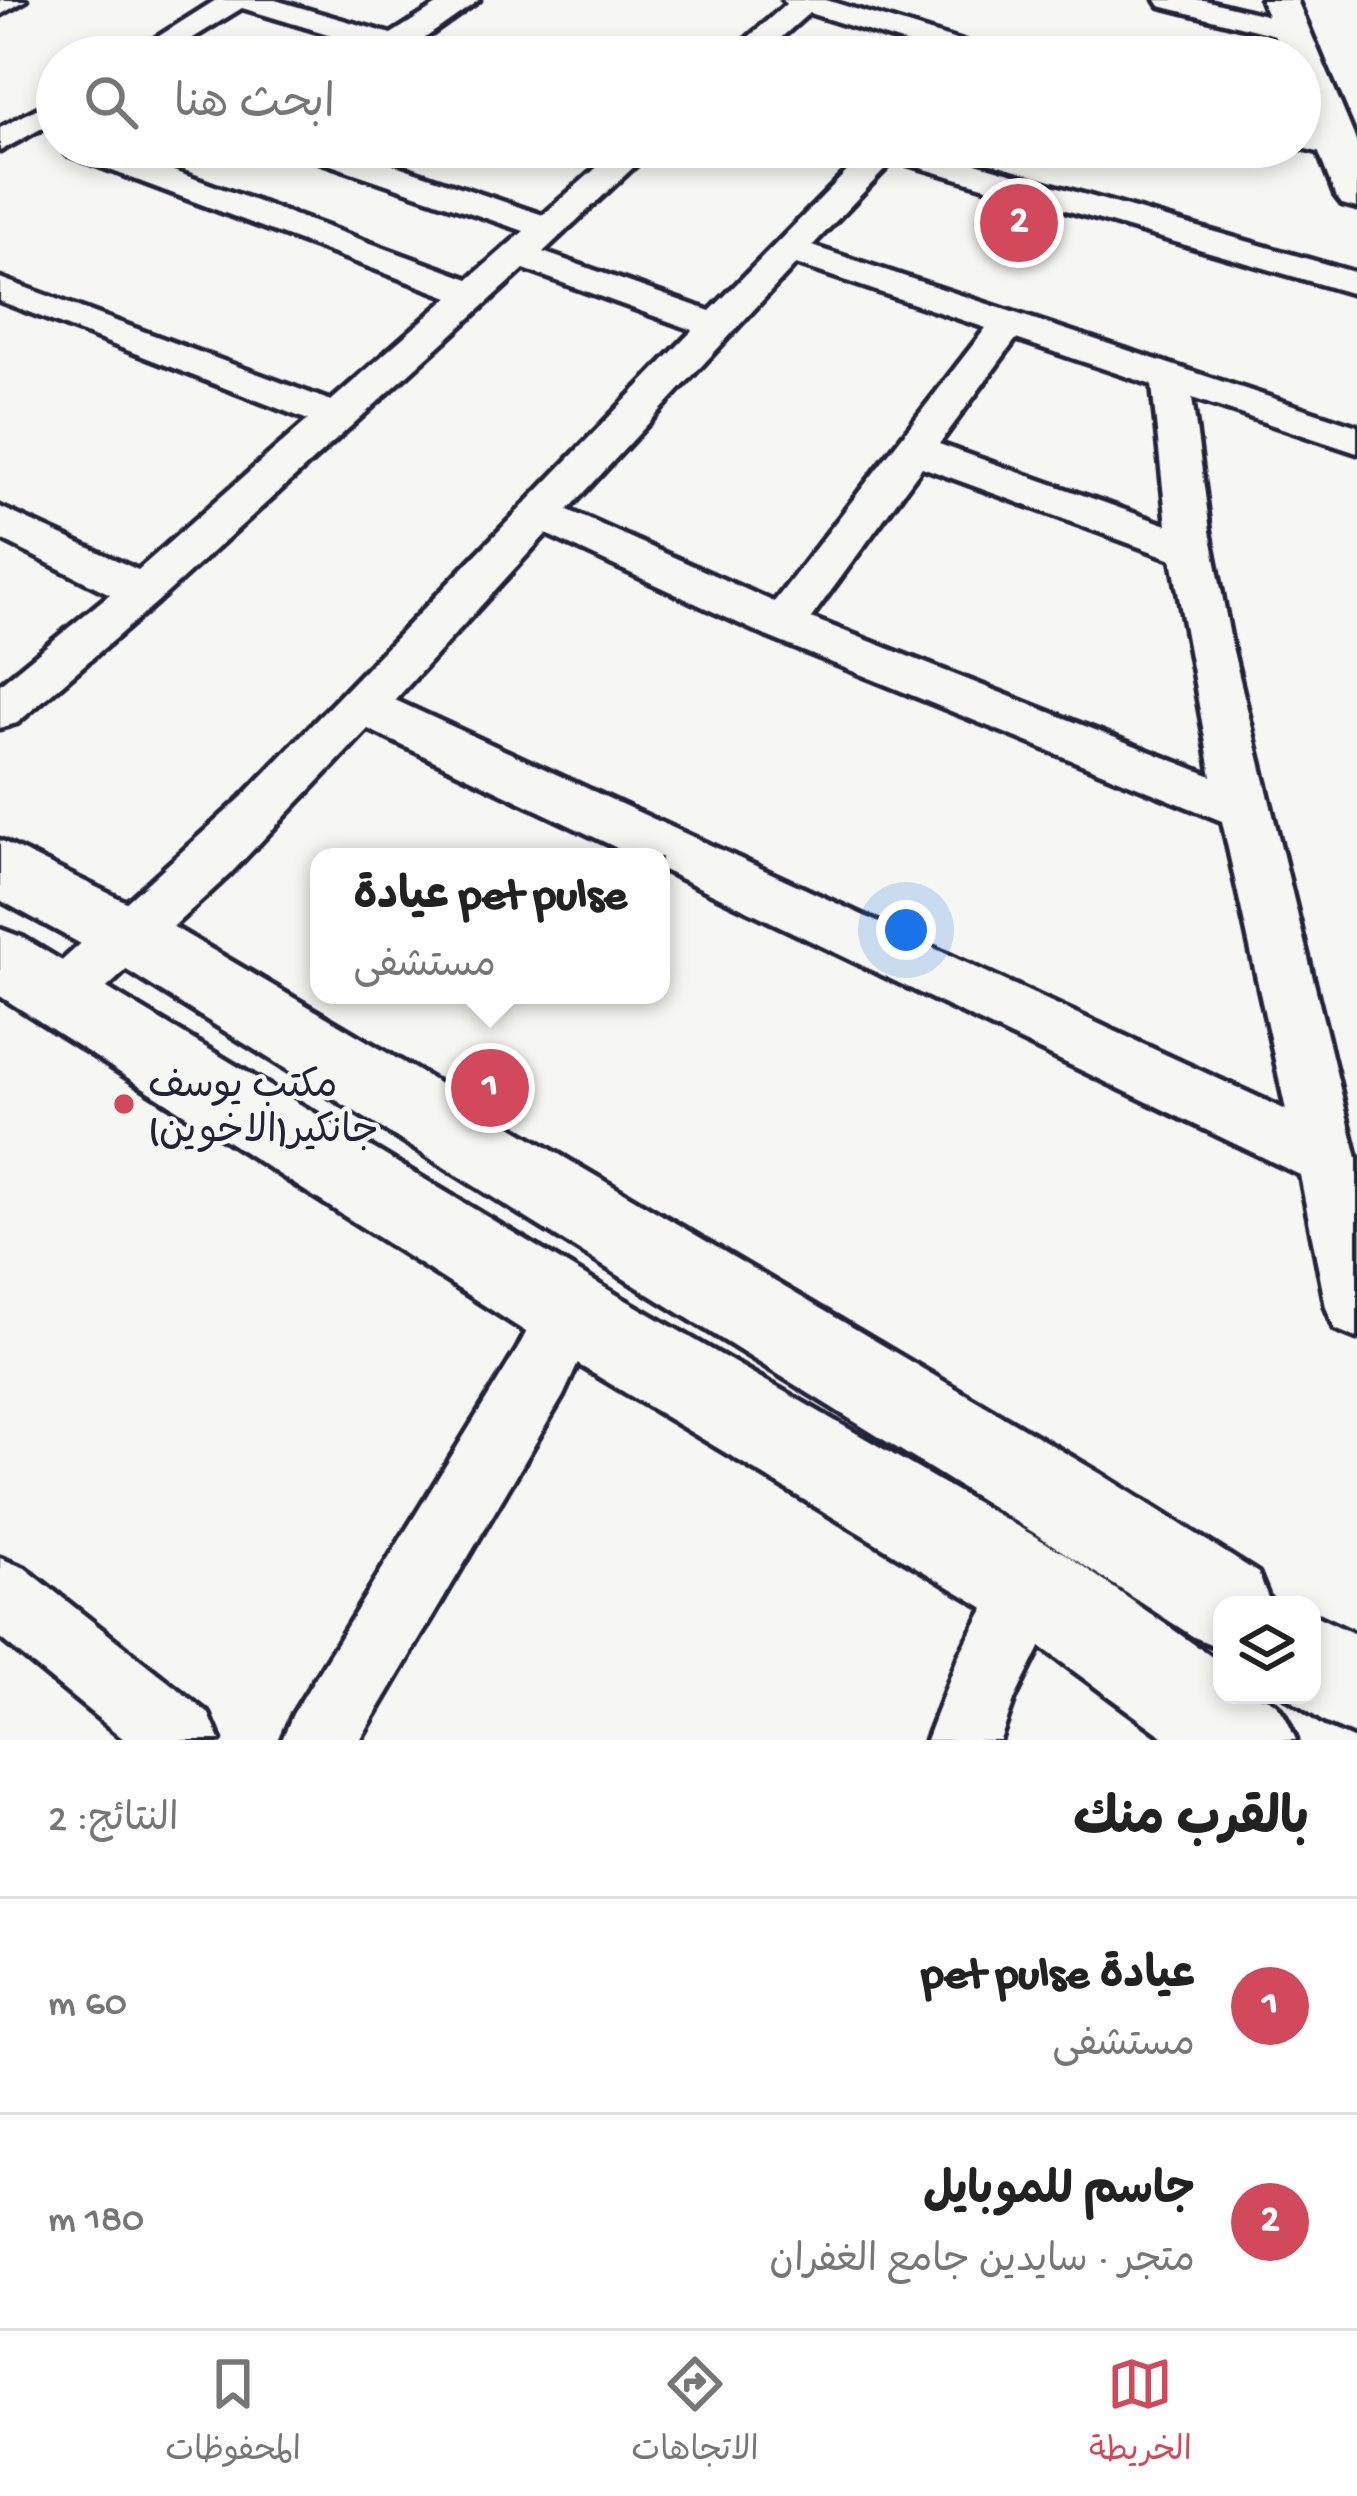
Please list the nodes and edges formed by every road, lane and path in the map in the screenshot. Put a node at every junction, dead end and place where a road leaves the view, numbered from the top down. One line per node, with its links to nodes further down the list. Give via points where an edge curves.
1 (12, 0): 7 (street)
2 (236, 0): 9 (street)
3 (245, 0): 10 (street)
4 (465, 0): 11 (street)
5 (1170, 0): 8 (street)
6 (801, 1): 12 (street); 13 (street)
7 (0, 6)
8 (1295, 10): 14 (street)
9 (176, 36)
10 (364, 36)
11 (408, 36)
12 (764, 36)
13 (912, 36)
14 (1312, 36)
15 (1321, 49): 16 (street)
16 (1357, 104)
17 (1321, 106): 18 (street)
18 (1332, 146): 24 (street)
19 (135, 168): 30 (street)
20 (372, 168): 25 (street)
21 (616, 168): 25 (street)
22 (869, 168): 26 (street)
23 (958, 168): 28 (street)
24 (1357, 195)
25 (549, 228): 27 (street)
26 (789, 250): 31 (street); 32 (street)
27 (519, 254): 30 (street); 32 (street)
28 (1357, 284)
29 (0, 289): 34 (street)
30 (475, 294): 34 (street)
31 (1009, 323): 33 (street); 36 (street)
32 (715, 326): 37 (street)
33 (1171, 380): 35 (street); 39 (street)
34 (337, 417): 40 (street)
35 (1357, 440)
36 (914, 449): 39 (street); 41 (street)
37 (540, 514): 41 (street); 42 (street)
38 (0, 521): 40 (street)
39 (1191, 550): 44 (street)
40 (142, 591): 43 (street)
41 (782, 624): 44 (street)
42 (362, 704): 45 (street); 48 (street)
43 (0, 710)
44 (1244, 809): 52 (street)
45 (668, 848)
46 (670, 849): 52 (street)
47 (0, 868): 48 (street)
48 (131, 937): 49 (street); 50 (street)
49 (31, 976): 51 (street)
50 (349, 1070): 51 (street); 57 (street)
51 (290, 1137): 54 (street)
52 (1328, 1159): 53 (street)
53 (1357, 1307)
54 (570, 1312): 55 (street); 61 (street)
55 (1035, 1587): 62 (street); 63 (street)
56 (0, 1593): 60 (street)
57 (1213, 1597)
58 (1321, 1666): 59 (street)
59 (1357, 1688)
60 (183, 1740)
61 (319, 1740)
62 (963, 1740)
63 (1248, 1740)

